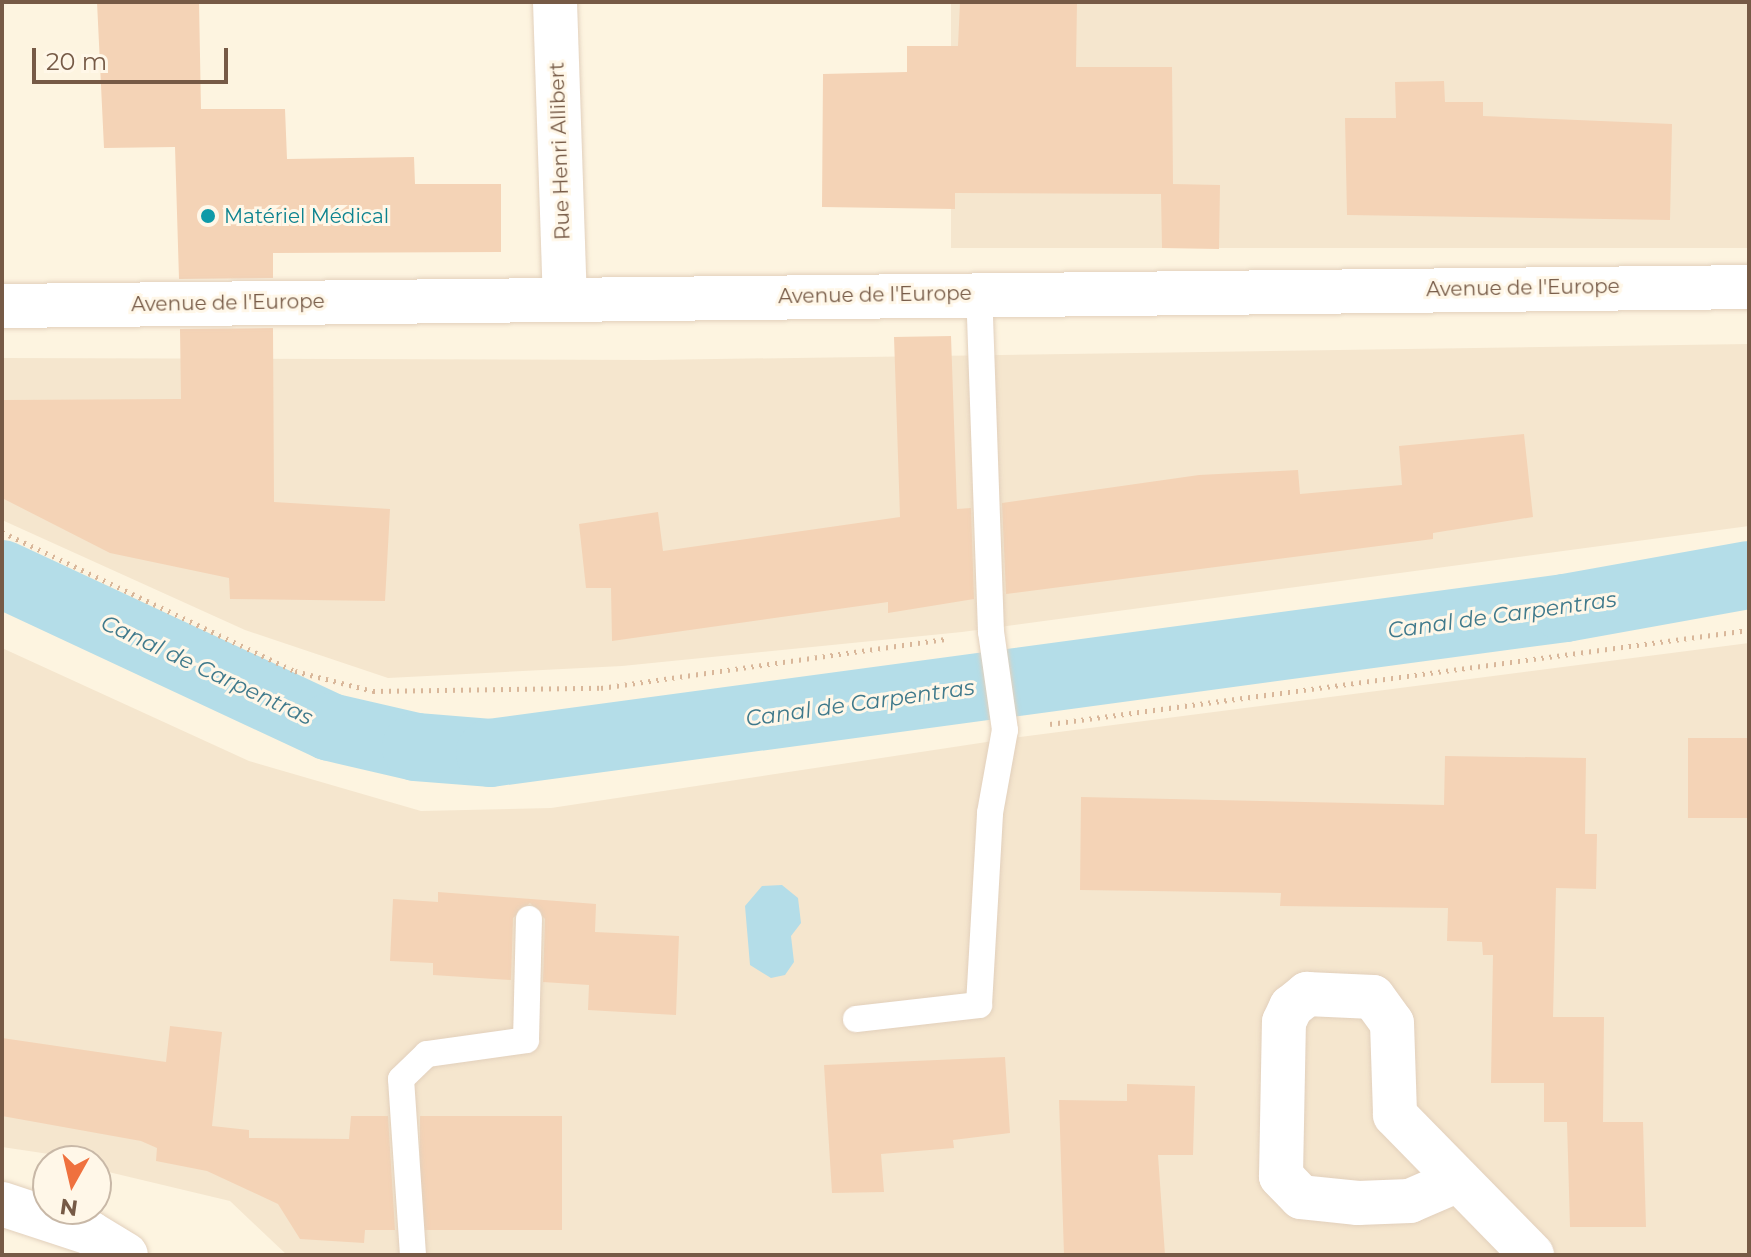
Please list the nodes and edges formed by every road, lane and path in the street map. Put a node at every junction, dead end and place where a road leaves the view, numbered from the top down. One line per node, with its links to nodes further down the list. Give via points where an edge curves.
1 (555, 2): 4 (main road, Rue Henri Allibert)
2 (1749, 287): 3 (main road, Avenue de l'Europe)
3 (979, 294): 4 (main road, Avenue de l'Europe); 8 (lane)
4 (565, 299): 5 (main road, Avenue de l'Europe)
5 (2, 306)
6 (2, 532): 8 (path, via 295,671 373,691 601,688)
7 (1749, 630): 9 (path)
8 (992, 637): 9 (lane)
9 (1004, 718): 11 (lane, via 990,813 979,1005)
10 (529, 919): 15 (lane, via 526,1040 427,1054 401,1079)
11 (856, 1019)
12 (1456, 1181): 12 (main road, via 1410,1201 1358,1203 1301,1197 1281,1176 1284,1022 1291,1007 1307,994 1373,997 1392,1023 1395,1115); 16 (main road)
13 (2, 1204): 14 (main road, via 90,1233)
14 (126, 1255)
15 (413, 1255)
16 (1532, 1255)

